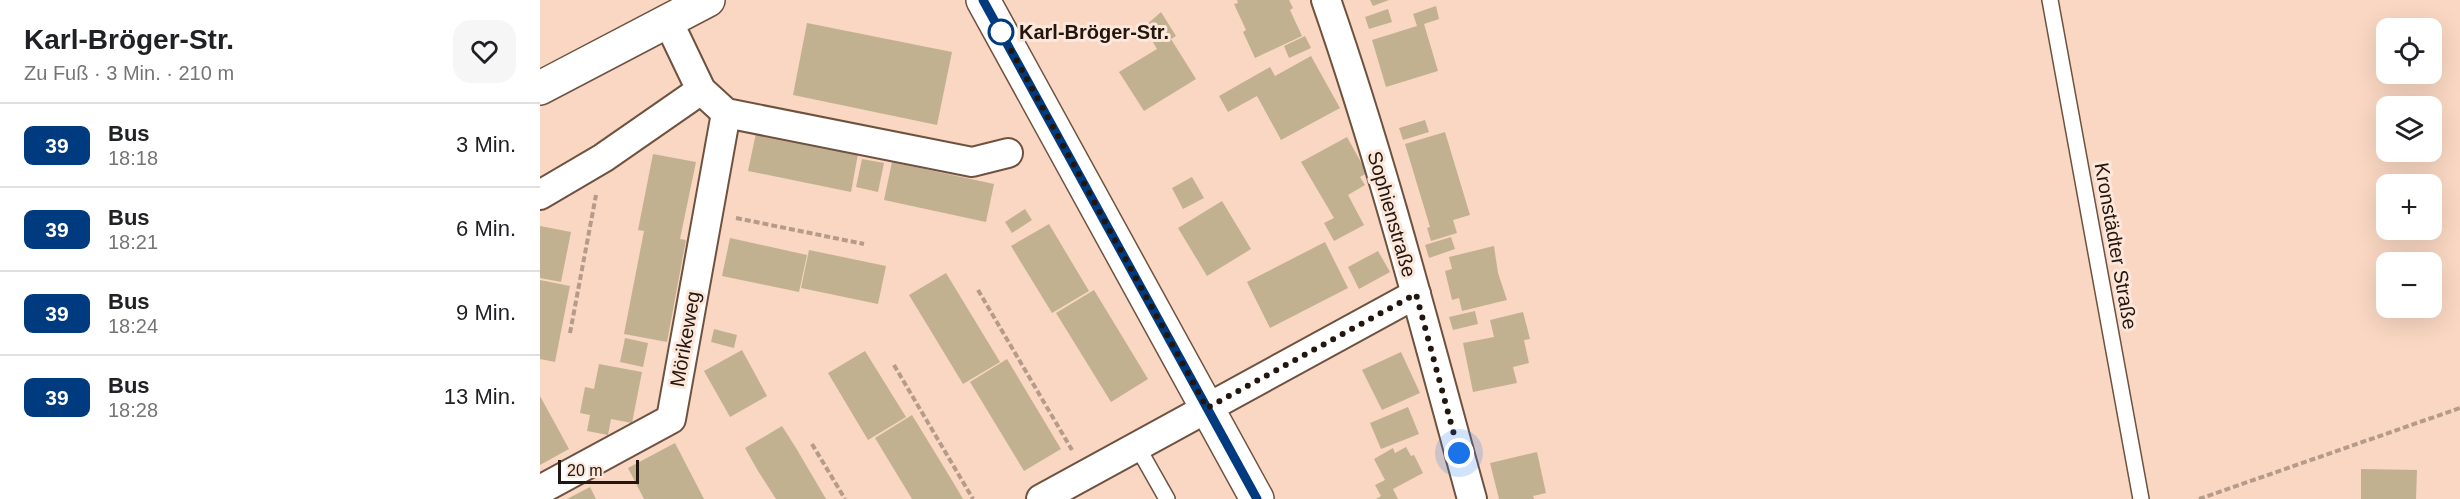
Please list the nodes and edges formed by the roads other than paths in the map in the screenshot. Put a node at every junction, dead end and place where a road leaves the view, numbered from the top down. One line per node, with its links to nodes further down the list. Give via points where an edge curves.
1 (708, 0): 5 (main road)
2 (983, 0): 12 (main road)
3 (1326, 0): 11 (street, Sophienstraße)
4 (2050, 0): 19 (lane, Kronstädter Straße)
5 (668, 21): 6 (main road); 7 (street)
6 (540, 88)
7 (701, 90): 8 (street); 10 (street, via 603,158)
8 (726, 113): 9 (street, via 972,162); 14 (street, Mörikeweg, via 671,419)
9 (1008, 153)
10 (540, 195)
11 (1416, 294): 12 (street); 18 (street, Sophienstraße)
12 (1207, 408): 13 (street); 17 (main road)
13 (1137, 446): 15 (street); 16 (lane)
14 (540, 490)
15 (1041, 499)
16 (1167, 499)
17 (1257, 499)
18 (1472, 499)
19 (2141, 499)

